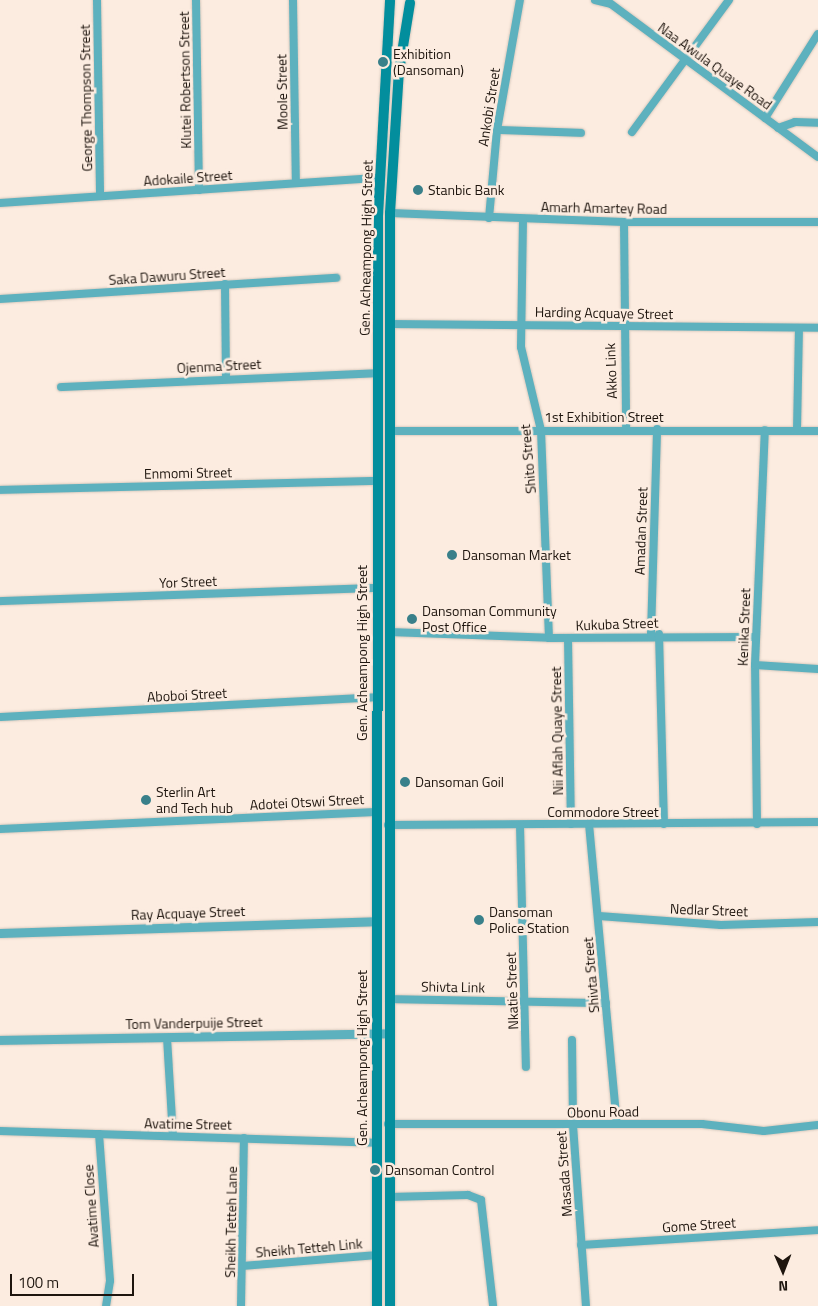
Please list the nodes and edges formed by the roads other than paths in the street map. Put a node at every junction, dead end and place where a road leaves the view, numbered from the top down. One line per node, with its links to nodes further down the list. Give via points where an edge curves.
1 (97, 0): 24 (street, George Thompson Street)
2 (196, 0): 23 (street, Klutei Robertson Street)
3 (293, 0): 22 (street, Moole Street)
4 (380, 0): 11 (main road)
5 (389, 0): 9 (main road); 11 (main road, Gen. Acheampong High Street)
6 (520, 0): 17 (street, Ankobi Street)
7 (595, 0): 10 (street, Naa Awula Quaye Road)
8 (729, 0): 13 (street)
9 (412, 1): 26 (main road, Gen. Acheampong High Street, via 399,71)
10 (612, 2): 13 (street, Naa Awula Quaye Road)
11 (389, 20): 21 (main road, Gen. Acheampong High Street)
12 (818, 34): 14 (street)
13 (685, 60): 14 (street, Naa Awula Quaye Road); 18 (street)
14 (765, 118): 16 (street, Naa Awula Quaye Road)
15 (818, 123): 16 (street, via 795,122)
16 (778, 128): 20 (street, Naa Awula Quaye Road)
17 (497, 130): 19 (street); 27 (street, Ankobi Street)
18 (632, 132)
19 (581, 134)
20 (818, 158)
21 (379, 178): 22 (street, Adokaile Street); 39 (main road, Gen. Acheampong High Street)
22 (296, 183): 23 (street, Adokaile Street)
23 (199, 190): 24 (street, Adokaile Street)
24 (100, 196): 25 (street, Adokaile Street)
25 (0, 203)
26 (390, 213): 27 (street, Amarh Amartey Road); 34 (main road, Gen. Acheampong High Street)
27 (489, 218): 28 (street, Amarh Amartey Road)
28 (523, 219): 29 (street, Amarh Amartey Road); 35 (street, Shito Street)
29 (624, 222): 30 (street, Amarh Amartey Road); 36 (street, Akko Link)
30 (818, 222)
31 (336, 278): 32 (street, Saka Dawuru Street)
32 (225, 284): 33 (street, Saka Dawuru Street); 40 (street)
33 (0, 299)
34 (390, 324): 35 (street, Harding Acquaye Street); 47 (main road, Gen. Acheampong High Street)
35 (520, 324): 36 (street, Harding Acquaye Street); 44 (street, Shito Street)
36 (622, 326): 37 (street, Harding Acquaye Street); 42 (street, Akko Link)
37 (799, 328): 38 (street, Harding Acquaye Street); 46 (street)
38 (818, 328)
39 (378, 373): 40 (street, Ojenma Street); 49 (main road, Gen. Acheampong High Street)
40 (226, 378): 41 (street, Ojenma Street)
41 (60, 386)
42 (626, 429): 43 (street, 1st Exhibition Street); 44 (street, 1st Exhibition Street)
43 (657, 429): 45 (street, 1st Exhibition Street); 54 (street, Amadan Street)
44 (541, 430): 47 (street, 1st Exhibition Street); 56 (street, Shito Street)
45 (765, 430): 46 (street, 1st Exhibition Street); 55 (street, Kenika Street)
46 (797, 430): 48 (street, 1st Exhibition Street)
47 (390, 431): 53 (main road, Gen. Acheampong High Street)
48 (818, 431)
49 (377, 481): 50 (street, Enmomi Street); 51 (main road, Gen. Acheampong High Street)
50 (0, 490)
51 (376, 588): 52 (street, Yor Street); 60 (main road, Gen. Acheampong High Street)
52 (0, 601)
53 (389, 632): 56 (street, Kukuba Street); 68 (main road, Gen. Acheampong High Street)
54 (655, 634): 55 (street, Kukuba Street); 57 (street, Kukuba Street); 66 (street, Amadan Street)
55 (756, 637): 58 (street, Kenika Street)
56 (549, 638): 57 (street, Kukuba Street)
57 (568, 638): 64 (street, Nii Aflah Quaye Street)
58 (756, 665): 59 (street); 67 (street, Kenika Street)
59 (818, 670)
60 (376, 697): 61 (street, Aboboi Street); 62 (main road, Gen. Acheampong High Street)
61 (0, 717)
62 (376, 812): 70 (street, Adotei Otswi Street); 72 (main road, Gen. Acheampong High Street)
63 (818, 822): 67 (street, Commodore Street)
64 (571, 824): 65 (street, Commodore Street); 69 (street, Commodore Street)
65 (590, 824): 66 (street, Commodore Street); 71 (street, Shivta Street)
66 (664, 824): 67 (street, Commodore Street)
67 (757, 824)
68 (388, 825): 69 (street, Commodore Street); 75 (main road, Gen. Acheampong High Street)
69 (520, 825): 76 (street, Nkatie Street)
70 (0, 829)
71 (599, 916): 73 (street, Nedlar Street, via 721,925); 77 (street, Shivta Street)
72 (376, 921): 74 (street, Ray Acquaye Street); 78 (main road, Gen. Acheampong High Street)
73 (818, 922)
74 (0, 933)
75 (389, 999): 76 (street, Shivta Link); 79 (main road, Gen. Acheampong High Street)
76 (525, 1001): 77 (street, Shivta Link); 83 (street, Nkatie Street)
77 (606, 1003): 85 (street, Shivta Street)
78 (376, 1033): 79 (street, Tom Vanderpuije Street); 80 (street, Tom Vanderpuije Street); 92 (main road, Gen. Acheampong High Street)
79 (388, 1033): 84 (main road, Gen. Acheampong High Street)
80 (167, 1038): 81 (street, Tom Vanderpuije Street); 90 (street)
81 (0, 1040)
82 (572, 1040): 86 (street, Masada Street)
83 (526, 1067)
84 (388, 1124): 86 (street, Obonu Road); 93 (main road, Gen. Acheampong High Street)
85 (617, 1124): 86 (street, Obonu Road); 87 (street, Obonu Road, via 702,1124 764,1130)
86 (573, 1125): 95 (street, Masada Street)
87 (818, 1125)
88 (0, 1131): 89 (street, Avatime Street)
89 (98, 1134): 90 (street, Avatime Street); 98 (street, Avatime Close, via 110,1281)
90 (173, 1136): 91 (street, Avatime Street)
91 (244, 1138): 92 (street, Avatime Street); 97 (street, Sheikh Tetteh Lane)
92 (376, 1143): 96 (main road, Gen. Acheampong High Street)
93 (389, 1197): 101 (main road, Gen. Acheampong High Street); 102 (street, via 468,1195 481,1200)
94 (818, 1230): 95 (street, Gome Street)
95 (581, 1245): 103 (street, Masada Street)
96 (377, 1255): 97 (street, Sheikh Tetteh Link); 100 (main road, Gen. Acheampong High Street)
97 (243, 1266): 99 (street, Sheikh Tetteh Lane)
98 (106, 1306)
99 (241, 1306)
100 (377, 1306)
101 (390, 1306)
102 (493, 1306)
103 (586, 1306)

